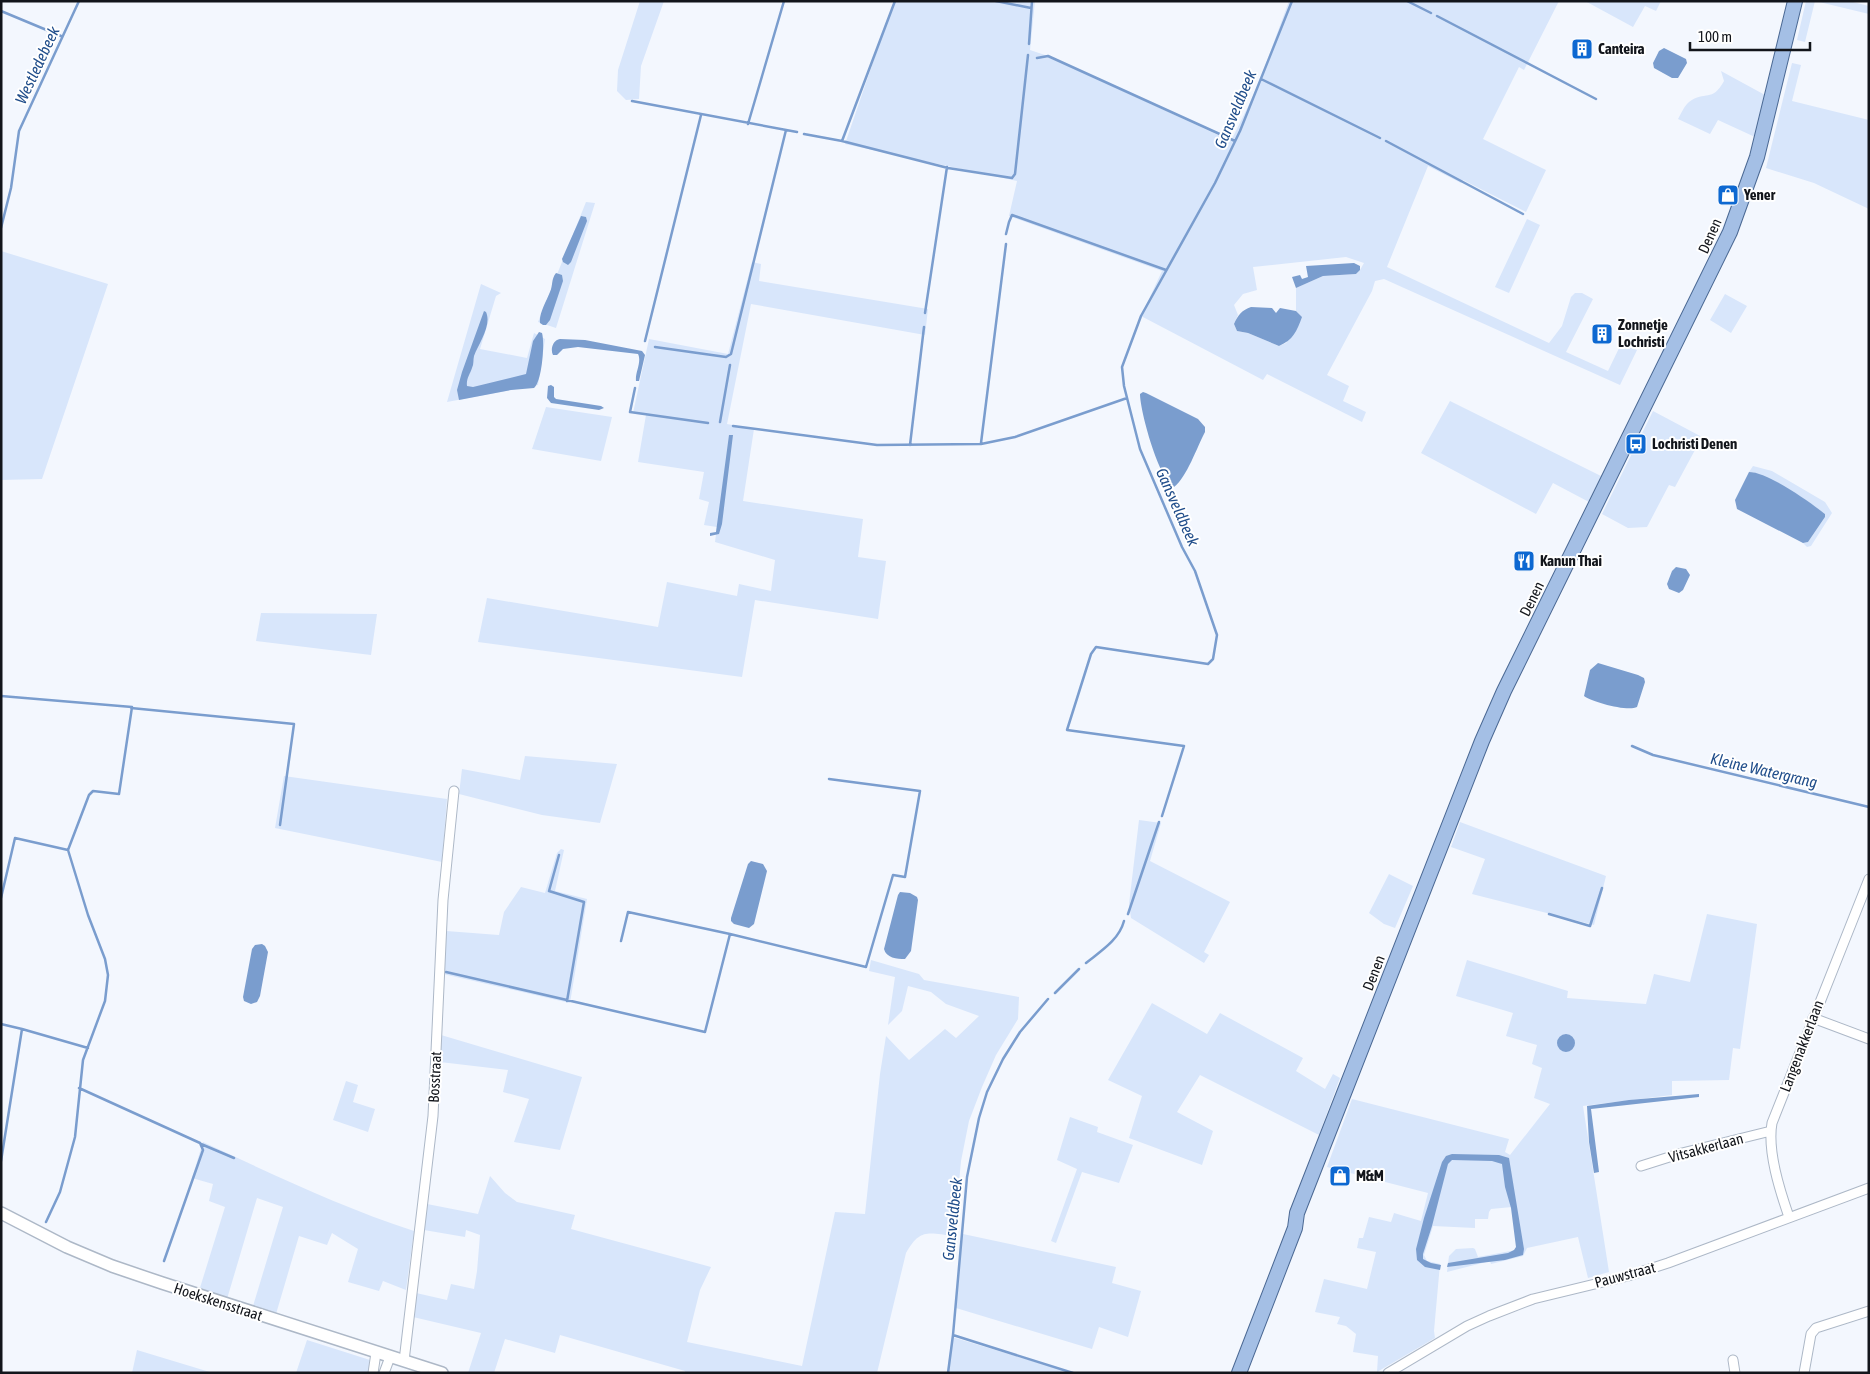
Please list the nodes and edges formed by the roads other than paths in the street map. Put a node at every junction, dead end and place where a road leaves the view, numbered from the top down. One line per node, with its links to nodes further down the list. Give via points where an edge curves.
1 (1795, 1): 10 (main road, Denen, via 1757,157 1730,232 1504,691)
2 (454, 791): 16 (street, Bosstraat, via 443,900 432,1116)
3 (1869, 880): 4 (street, Langenakkerlaan)
4 (1813, 1018): 5 (street); 6 (street, Langenakkerlaan)
5 (1869, 1039)
6 (1771, 1131): 7 (street, Vitsakkerlaan); 11 (street, Langenakkerlaan, via 1781,1192)
7 (1641, 1166)
8 (1869, 1188): 11 (street, Pauwstraat)
9 (1, 1213): 13 (street, Hoekskensstraat, via 112,1266)
10 (1297, 1213): 21 (main road, Denen, via 1288,1224); 22 (main road, Denen, via 1295,1228)
11 (1789, 1218): 17 (street, Pauwstraat, via 1628,1276 1547,1295 1489,1316)
12 (1869, 1311): 24 (street, via 1816,1328)
13 (376, 1353): 14 (street, Hoekskensstraat); 18 (street)
14 (390, 1357): 16 (street, Hoekskensstraat); 19 (street)
15 (1733, 1360): 23 (street)
16 (404, 1361): 20 (street, Hoekskensstraat)
17 (1390, 1372)
18 (373, 1373)
19 (384, 1373)
20 (442, 1373)
21 (1229, 1373)
22 (1239, 1373)
23 (1735, 1373)
24 (1804, 1373)

